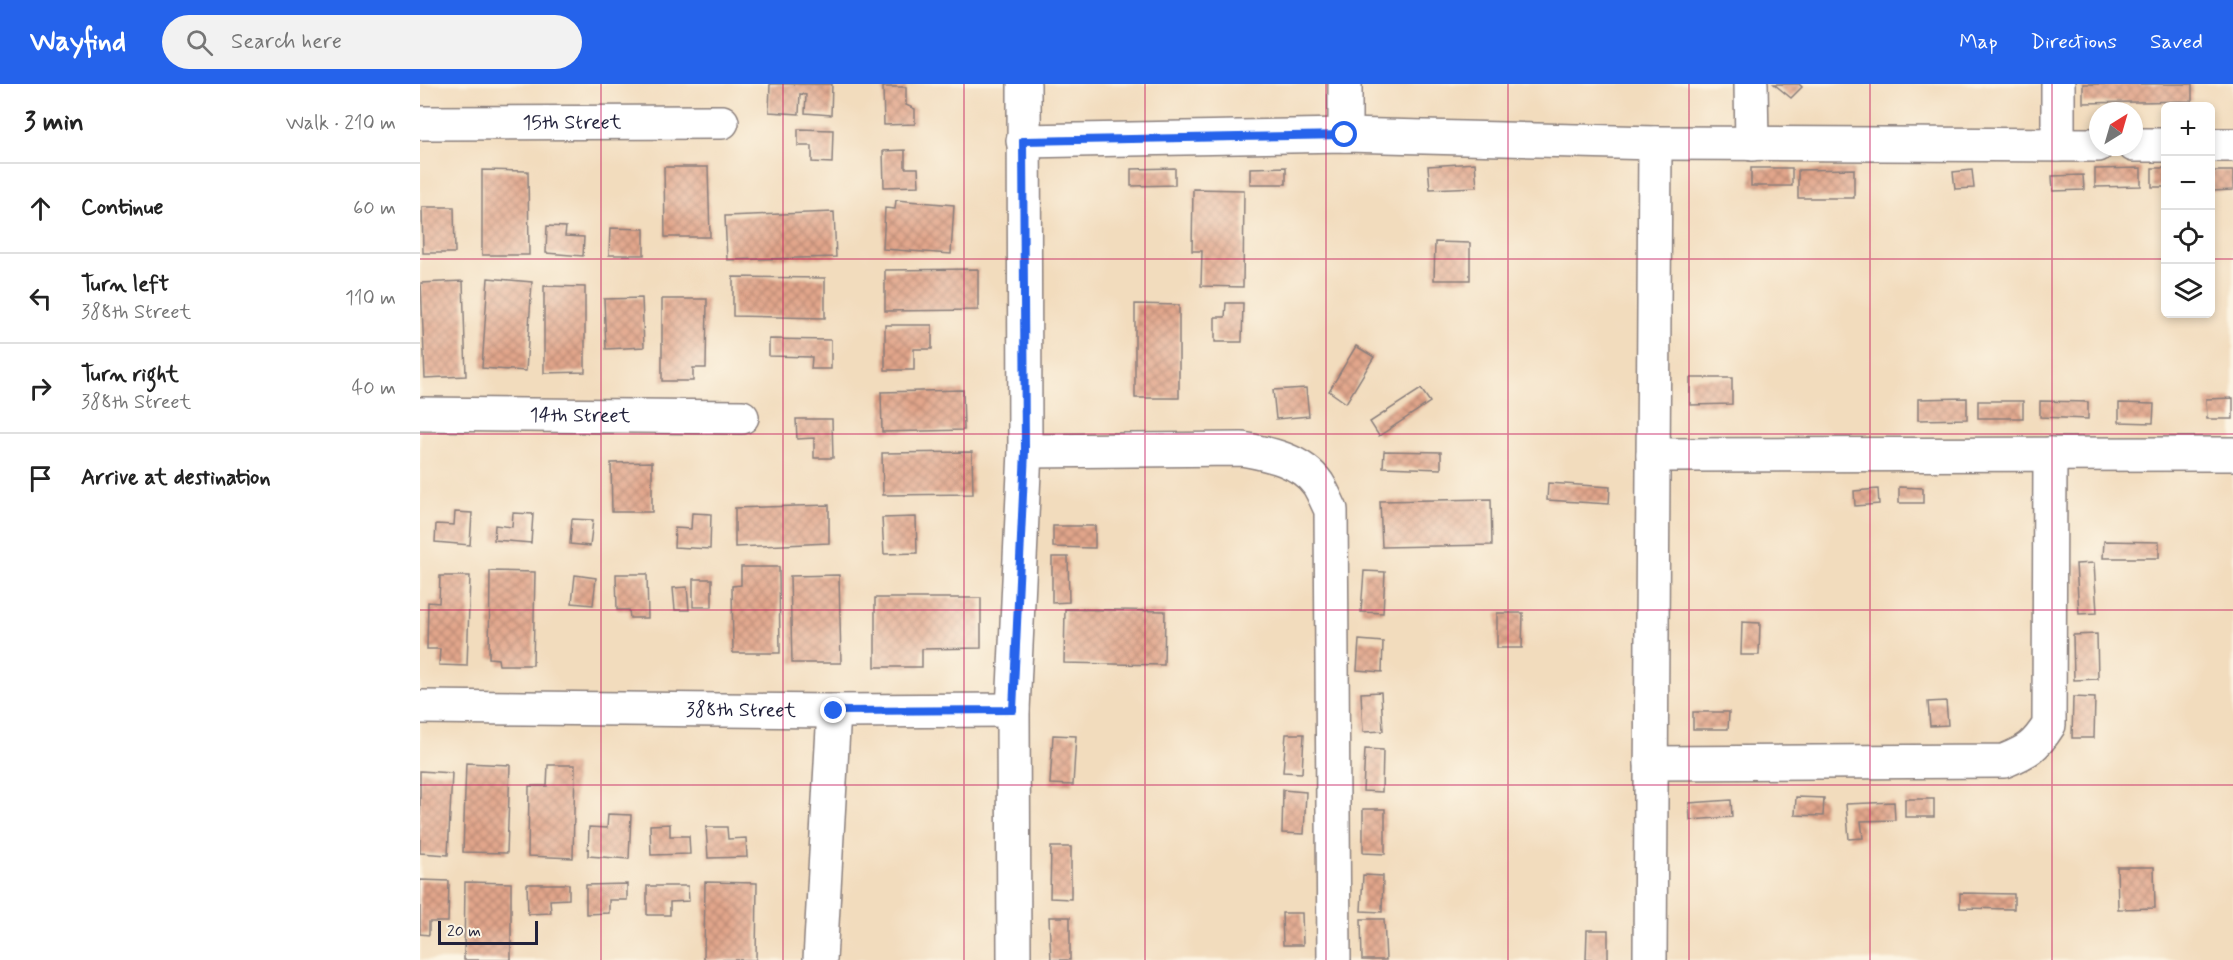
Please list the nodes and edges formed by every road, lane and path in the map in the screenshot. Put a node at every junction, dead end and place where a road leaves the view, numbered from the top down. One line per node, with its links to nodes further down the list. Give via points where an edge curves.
1 (1024, 84): 8 (street)
2 (1346, 84): 7 (street)
3 (1751, 84): 10 (street)
4 (2058, 84): 11 (street)
5 (722, 122): 6 (street, 15th Street)
6 (420, 123)
7 (1345, 135): 8 (street); 9 (street)
8 (1023, 141): 19 (street)
9 (1655, 143): 10 (street); 22 (street)
10 (1752, 144): 11 (street)
11 (2058, 145): 12 (street)
12 (2089, 145)
13 (2143, 145): 14 (street)
14 (2161, 145)
15 (2215, 145): 16 (street)
16 (2233, 146)
17 (420, 414): 18 (street, 14th Street)
18 (742, 417)
19 (1025, 451): 24 (street); 29 (street, via 1242,449 1297,465 1318,484 1331,510)
20 (2049, 454): 21 (street); 22 (street); 26 (street, via 2049,725 2026,752 2004,761)
21 (2233, 454)
22 (1653, 455): 26 (street)
23 (420, 706): 25 (street, 388th Street)
24 (1013, 710): 25 (street, 388th Street); 28 (street)
25 (834, 711): 27 (street)
26 (1651, 763): 30 (street)
27 (820, 960)
28 (1014, 960)
29 (1334, 960)
30 (1650, 960)

